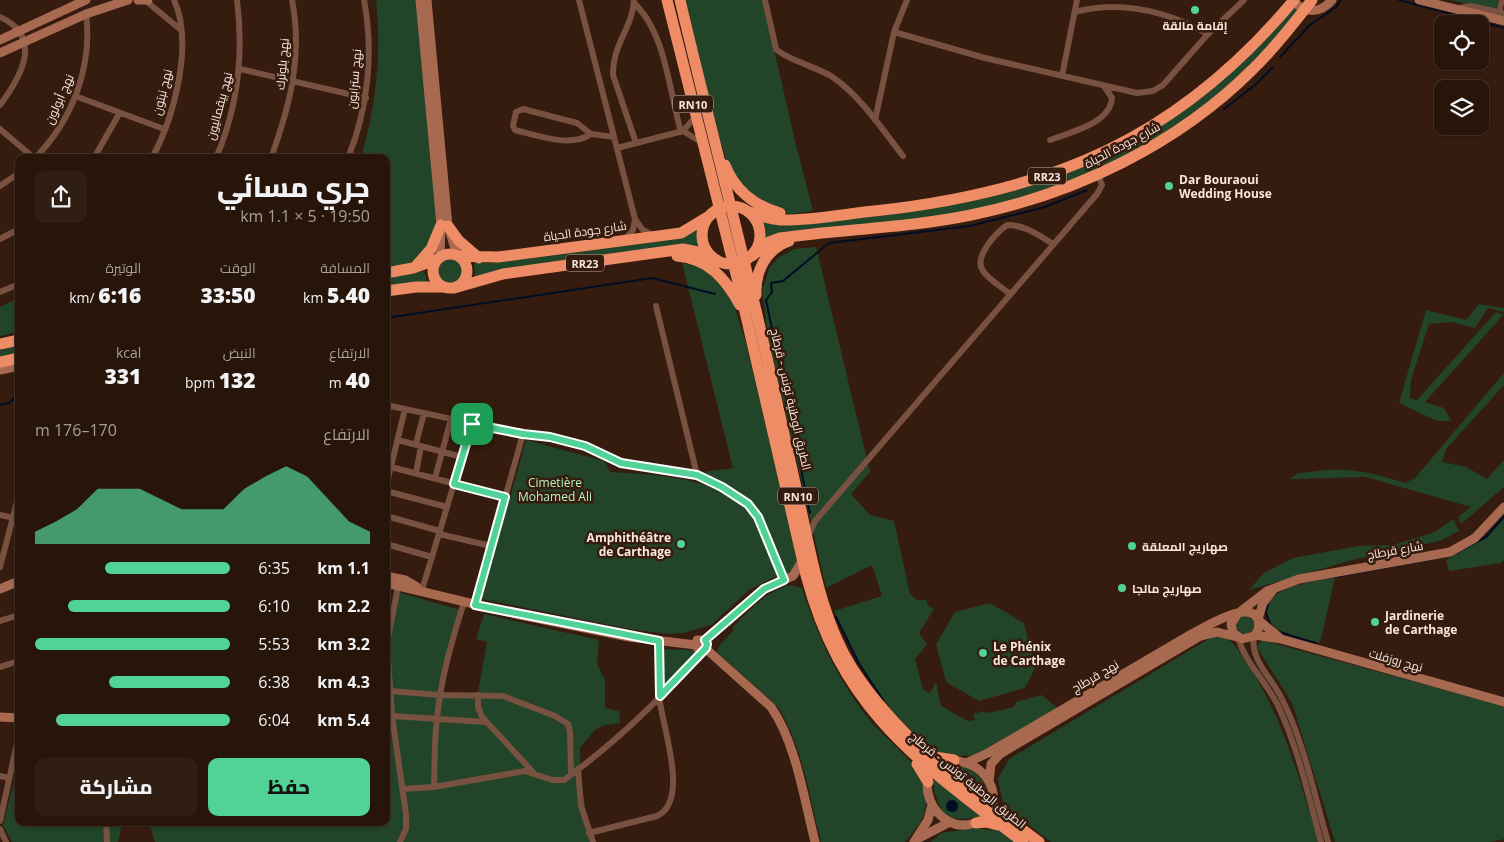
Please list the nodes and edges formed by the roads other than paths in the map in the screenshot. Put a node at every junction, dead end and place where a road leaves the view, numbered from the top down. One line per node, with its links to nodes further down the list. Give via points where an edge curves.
1 (128, 0): 25 (street)
2 (144, 0): 28 (street)
3 (174, 0): 28 (street, نهج نبتون)
4 (237, 0): 35 (street, نهج بيقماليون)
5 (292, 0): 39 (street, نهج بلوترك, via 296,33)
6 (364, 0): 42 (street, نهج سترابون, via 368,48)
7 (420, 0): 74 (street)
8 (427, 0): 74 (street)
9 (579, 0): 38 (street)
10 (667, 0): 45 (highway, الطريق الوطنية تونس - قرطاج / RN10)
11 (680, 0): 47 (highway, الطريق الوطنية تونس - قرطاج / RN10)
12 (765, 0): 46 (street, via 776,49 834,78 862,103)
13 (907, 0): 30 (street)
14 (1077, 0): 24 (street)
15 (1244, 0): 31 (street)
16 (1292, 0): 23 (highway); 71 (highway, شارع جودة الحياة / RR23, via 1229,70 1185,105 1136,135 1074,166 1006,189 967,198)
17 (1332, 0): 23 (street, via 1327,5)
18 (1419, 0): 22 (street)
19 (1502, 0): 26 (street)
20 (82, 1): 29 (street)
21 (634, 2): 36 (street, via 617,46); 50 (street, via 644,14 659,46)
22 (1432, 2): 26 (street, via 1453,9)
23 (1311, 5): 65 (highway, شارع جودة الحياة / RR23, via 1253,70 1196,118)
24 (1075, 12): 31 (street, via 1091,7 1134,7 1181,21); 37 (street)
25 (86, 14): 33 (street); 41 (street, نهج أبولون, via 86,53)
26 (1501, 16)
27 (0, 17): 29 (street)
28 (181, 30): 49 (street, نهج نبتون, via 180,68)
29 (20, 31): 32 (street); 33 (street)
30 (894, 32): 37 (street); 46 (street)
31 (1208, 34): 40 (street, via 1153,91 1137,93)
32 (0, 40)
33 (24, 41): 34 (street); 43 (street, via 19,77)
34 (0, 52)
35 (240, 69): 39 (street); 61 (street, نهج بيقماليون, via 231,113)
36 (613, 75): 38 (street); 54 (street)
37 (1062, 76): 40 (street)
38 (599, 78): 52 (street)
39 (294, 83): 42 (street); 62 (street, نهج بلوترك)
40 (1103, 85): 53 (street, via 1112,98 1107,111 1097,120)
41 (75, 96): 44 (street); 58 (street, نهج أبولون, via 53,137)
42 (366, 98): 63 (street, نهج سترابون)
43 (0, 105)
44 (119, 114): 49 (street); 59 (street)
45 (696, 116): 50 (street); 55 (highway, الطريق الوطنية تونس - قرطاج / RN10)
46 (875, 120): 64 (street)
47 (710, 126): 69 (highway, الطريق الوطنية تونس - قرطاج / RN10); 71 (highway, via 735,184 755,203)
48 (0, 129): 57 (street)
49 (164, 130): 60 (street, نهج نبتون)
50 (682, 132): 54 (street); 55 (street, via 697,137)
51 (591, 134): 51 (street, via 577,123 523,109 516,112 513,126 515,130 572,142); 52 (street)
52 (614, 137): 56 (street)
53 (1050, 140)
54 (636, 143): 56 (street)
55 (704, 145): 68 (highway, الطريق الوطنية تونس - قرطاج / RN10)
56 (617, 148): 72 (street)
57 (29, 154)
58 (38, 154)
59 (96, 154)
60 (154, 154)
61 (217, 154)
62 (272, 154)
63 (349, 154)
64 (903, 156)
65 (1098, 174): 77 (highway, شارع جودة الحياة / RR23, via 1048,195 971,215); 80 (street, via 1102,185 1099,191)
66 (15, 176): 67 (street)
67 (0, 186)
68 (716, 195): 69 (highway, الطريق الوطنية تونس - قرطاج / RN10); 73 (highway)
69 (720, 210): 70 (highway, شارع جودة الحياة); 73 (highway, شارع جودة الحياة / RR23); 85 (highway, via 706,222 703,238 705,247); 86 (highway, الطريق الوطنية تونس - قرطاج / RN10)
70 (747, 211): 71 (highway, شارع جودة الحياة / RR23, via 780,220); 86 (highway, RN10, via 759,229 759,243)
71 (798, 218)
72 (635, 219): 76 (street); 79 (street, via 633,230)
73 (699, 223): 76 (highway, شارع جودة الحياة / RR23, via 681,232)
74 (444, 226): 82 (street); 83 (street); 84 (highway); 87 (highway, via 431,249)
75 (15, 232): 78 (street)
76 (653, 236): 79 (highway, شارع جودة الحياة / RR23)
77 (800, 236): 86 (highway, شارع جودة الحياة / RR23, via 774,239); 97 (highway, via 777,247 763,263 756,284)
78 (0, 239)
79 (624, 240): 84 (highway, شارع جودة الحياة / RR23)
80 (1054, 244): 94 (street); 94 (street, via 1016,225 1007,225 989,243 983,254 983,271)
81 (648, 254): 85 (highway, RR23, via 683,250); 91 (highway, RR23, via 503,274); 98 (highway, via 686,257 708,265 726,281)
82 (458, 255): 83 (highway, شارع جودة الحياة / RR23); 84 (highway, شارع جودة الحياة / RR23); 91 (highway, via 466,263 468,273 463,283)
83 (439, 258): 87 (highway, شارع جودة الحياة / RR23); 91 (highway, via 433,273 437,282)
84 (479, 258)
85 (716, 260): 86 (highway)
86 (743, 260): 97 (highway, الطريق الوطنية تونس - قرطاج / RN10); 98 (highway, الطريق الوطنية تونس - قرطاج / RN10)
87 (414, 268): 88 (highway, شارع جودة الحياة / RR23)
88 (390, 272)
89 (15, 286): 93 (street)
90 (416, 287): 91 (highway, RR23); 92 (highway, RR23); 95 (street)
91 (450, 288)
92 (390, 290)
93 (0, 292)
94 (1010, 294): 129 (street, via 814,522)
95 (390, 296)
96 (656, 306): 117 (street)
97 (756, 310): 129 (highway, الطريق الوطنية تونس - قرطاج / RN10)
98 (746, 316): 133 (highway, الطريق الوطنية تونس - قرطاج / RN10)
99 (15, 341): 100 (highway)
100 (0, 344)
101 (15, 359): 102 (highway)
102 (0, 362)
103 (15, 367): 104 (street)
104 (0, 370)
105 (390, 406): 106 (street)
106 (405, 409): 107 (street); 111 (street)
107 (424, 413): 108 (street); 112 (street)
108 (451, 419): 109 (street); 113 (street)
109 (472, 424): 110 (street); 114 (street)
110 (523, 434): 117 (street, via 585,446 621,463); 121 (street)
111 (398, 440): 112 (street); 115 (street)
112 (419, 445): 113 (street); 116 (street)
113 (443, 452): 114 (street); 118 (street)
114 (462, 457): 119 (street)
115 (390, 462): 116 (street)
116 (416, 473): 118 (street)
117 (697, 475): 136 (street, via 748,504 758,517)
118 (435, 478): 119 (street)
119 (454, 484): 121 (street); 122 (street)
120 (390, 492): 122 (street)
121 (505, 497): 131 (street)
122 (447, 506): 128 (street)
123 (1504, 507): 140 (street, شارع قرطاج, via 1475,538 1450,552 1299,579)
124 (0, 515): 126 (street)
125 (390, 517): 128 (street)
126 (15, 519)
127 (15, 522): 134 (street)
128 (439, 532): 131 (street); 132 (street)
129 (807, 538): 170 (highway, الطريق الوطنية تونس - قرطاج / RN10, via 814,573 829,618 851,666 886,714)
130 (390, 545): 132 (street)
131 (491, 546): 145 (street)
132 (432, 557): 142 (street)
133 (802, 561): 136 (street, via 798,571); 143 (highway, الطريق الوطنية تونس - قرطاج / RN10)
134 (0, 567)
135 (390, 577): 142 (street)
136 (787, 580): 143 (street, via 801,582); 155 (street, via 764,589)
137 (15, 583): 141 (street)
138 (390, 584): 139 (street)
139 (398, 587): 142 (street); 150 (street)
140 (1275, 588): 146 (street, شارع قرطاج); 148 (street, via 1263,603)
141 (0, 589)
142 (424, 590): 144 (street)
143 (810, 590): 169 (highway, الطريق الوطنية تونس - قرطاج / RN10, via 820,622 843,671 878,720)
144 (464, 602): 145 (street); 159 (street)
145 (475, 605): 154 (street)
146 (1239, 612): 148 (street, via 1251,612); 152 (street, via 1231,624); 172 (street, نهج قرطاج, via 1190,634)
147 (15, 616): 149 (street)
148 (1258, 619): 151 (street, via 1259,628); 153 (street, نهج روزفلت)
149 (0, 621)
150 (390, 632)
151 (1254, 636): 152 (street, via 1246,639); 153 (street, نهج روزفلت); 202 (street, via 1254,654 1279,693 1292,722)
152 (1237, 637): 180 (street, نهج قرطاج, via 1217,632 1205,634 1000,754 991,764); 201 (street, via 1285,722)
153 (1281, 639): 162 (street, نهج روزفلت)
154 (659, 641): 155 (street); 161 (street)
155 (703, 646): 161 (street); 197 (street, via 777,716 788,741)
156 (15, 662): 157 (street)
157 (0, 667)
158 (390, 691): 159 (street); 163 (street)
159 (440, 695): 160 (street); 166 (street)
160 (478, 695): 167 (street, via 479,713); 176 (street, via 510,698 568,724 572,740)
161 (660, 696): 174 (street); 191 (street, via 673,773 668,808 657,816)
162 (1504, 702)
163 (392, 716): 166 (street); 182 (street)
164 (0, 717): 165 (street)
165 (15, 718)
166 (437, 718): 167 (street); 181 (street)
167 (486, 722): 175 (street)
168 (15, 750): 178 (street)
169 (912, 754): 173 (highway, الطريق الوطنية تونس - قرطاج / RN10); 179 (highway)
170 (927, 756): 171 (highway); 173 (highway, الطريق الوطنية تونس - قرطاج / RN10)
171 (954, 760): 172 (street); 173 (street)
172 (966, 763): 180 (street, via 976,767)
173 (934, 768): 179 (street); 184 (highway, الطريق الوطنية تونس - قرطاج / RN10)
174 (578, 770): 176 (street); 191 (street, via 581,806)
175 (535, 774): 176 (street, via 557,781); 181 (street, via 525,771)
176 (571, 774)
177 (0, 776): 178 (street)
178 (8, 778): 185 (street)
179 (928, 782): 183 (street)
180 (989, 782): 184 (street)
181 (434, 788): 182 (street)
182 (402, 789): 195 (street, via 406,822)
183 (932, 805): 186 (street); 192 (street)
184 (992, 806): 187 (street); 188 (highway, الطريق الوطنية تونس - قرطاج / RN10); 188 (highway, via 999,808)
185 (0, 821)
186 (950, 822): 187 (street); 192 (street)
187 (976, 823): 188 (highway)
188 (1006, 823): 199 (highway, الطريق الوطنية تونس - قرطاج / RN10); 200 (highway, الطريق الوطنية تونس - قرطاج / RN10)
189 (106, 826): 194 (street)
190 (0, 829): 193 (street)
191 (589, 833): 196 (street)
192 (919, 838): 198 (street)
193 (6, 842)
194 (107, 842)
195 (400, 842)
196 (593, 842)
197 (815, 842)
198 (932, 842)
199 (1023, 842)
200 (1039, 842)
201 (1321, 842)
202 (1328, 842)

